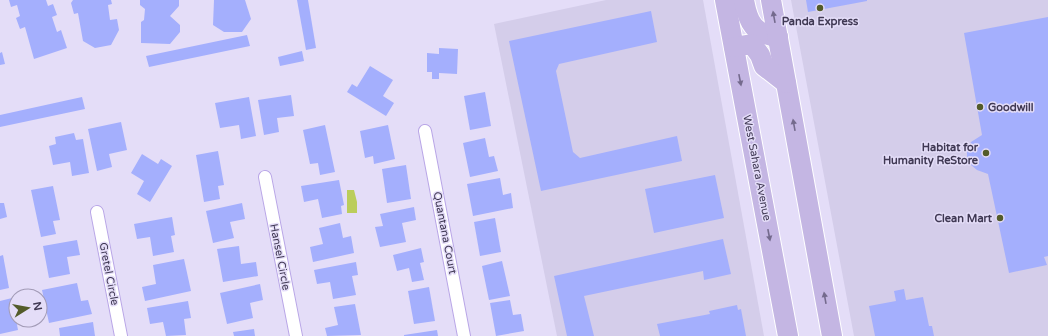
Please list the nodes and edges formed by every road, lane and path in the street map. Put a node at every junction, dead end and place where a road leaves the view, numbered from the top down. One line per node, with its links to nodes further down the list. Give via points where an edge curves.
1 (725, 0): 5 (main road, West Sahara Avenue)
2 (744, 0): 4 (main road, via 745,8 756,29 764,36)
3 (771, 0): 4 (main road, one-way to 3)
4 (778, 37): 6 (main road)
5 (734, 46): 6 (main road, via 752,44 760,54 764,66); 13 (main road, West Sahara Avenue, one-way to 13)
6 (786, 83): 14 (main road, one-way to 6)
7 (425, 131): 12 (street, Quantana Court)
8 (265, 177): 11 (street, Hansel Circle)
9 (97, 212): 10 (street, Gretel Circle)
10 (121, 336)
11 (296, 336)
12 (464, 336)
13 (788, 336)
14 (832, 336)

